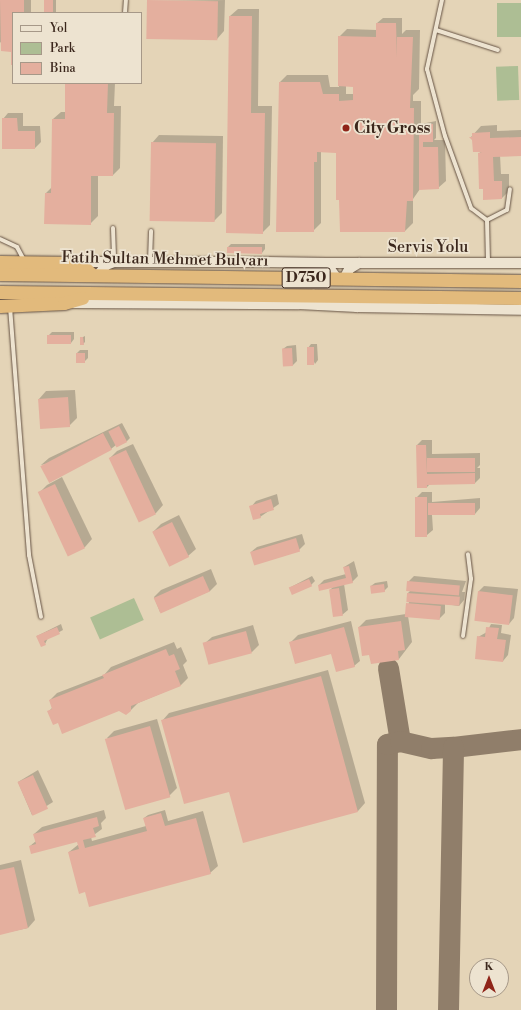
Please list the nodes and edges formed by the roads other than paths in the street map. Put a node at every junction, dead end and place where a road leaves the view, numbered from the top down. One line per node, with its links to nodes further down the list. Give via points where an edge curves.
1 (126, 0): 3 (lane)
2 (442, 0): 4 (lane)
3 (125, 12)
4 (436, 30): 5 (lane); 7 (lane, via 427,69 445,136 470,208)
5 (498, 50)
6 (510, 189): 7 (lane, via 506,210)
7 (487, 220): 16 (lane)
8 (113, 228): 14 (lane)
9 (151, 231): 15 (lane)
10 (0, 239): 12 (lane, via 17,247 24,255)
11 (0, 262): 12 (highway)
12 (24, 262): 13 (highway)
13 (62, 262): 14 (street); 21 (highway, via 82,265)
14 (114, 262): 15 (street); 21 (street)
15 (150, 262): 17 (street)
16 (488, 262): 18 (street, Servis Yolu); 19 (street, Servis Yolu)
17 (326, 263): 18 (street, Servis Yolu); 22 (street)
18 (359, 263): 22 (street, via 349,269)
19 (521, 263)
20 (0, 274): 21 (highway, Fatih Sultan Mehmet Bulvarı / D750)
21 (95, 274): 22 (highway, Fatih Sultan Mehmet Bulvarı / D750)
22 (341, 279): 23 (highway, Fatih Sultan Mehmet Bulvarı / D750)
23 (521, 281)
24 (0, 292): 25 (highway, D750)
25 (95, 294): 26 (highway, D750); 29 (highway)
26 (313, 295): 27 (highway, D750); 30 (street)
27 (346, 296): 28 (highway, D750); 32 (street)
28 (521, 298)
29 (64, 303): 30 (street); 31 (highway)
30 (298, 304): 32 (street)
31 (5, 306): 35 (lane, via 28,548)
32 (357, 307): 33 (street)
33 (521, 310)
34 (468, 554): 36 (lane, via 471,579)
35 (41, 617)
36 (463, 636)

